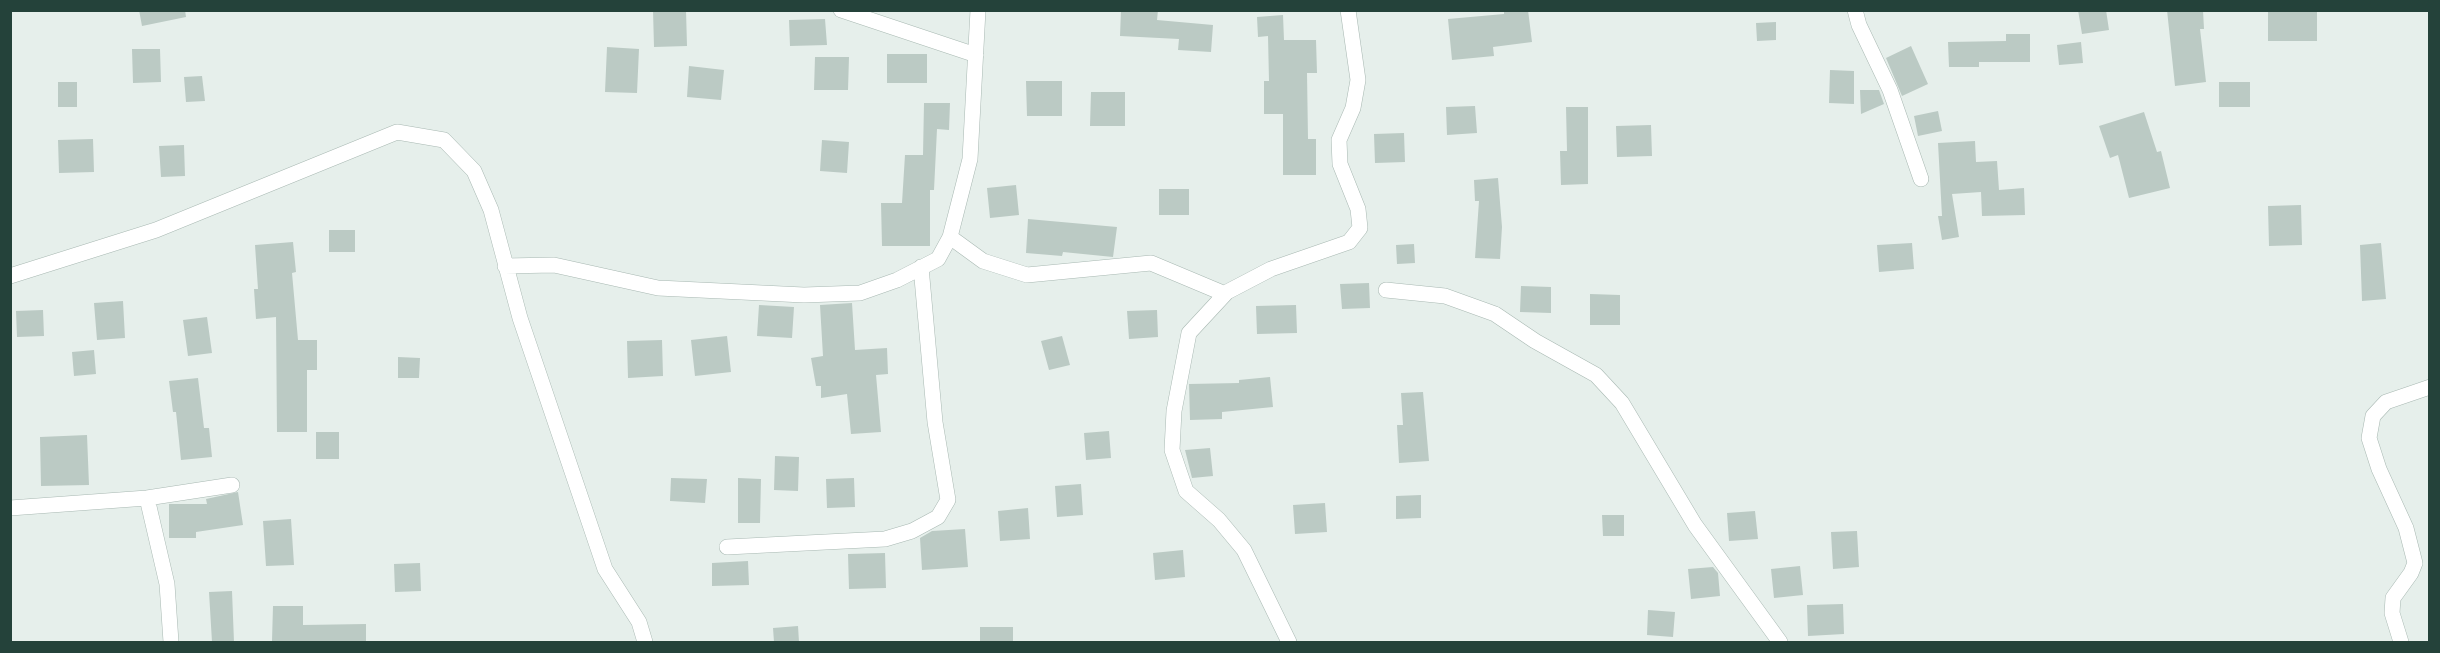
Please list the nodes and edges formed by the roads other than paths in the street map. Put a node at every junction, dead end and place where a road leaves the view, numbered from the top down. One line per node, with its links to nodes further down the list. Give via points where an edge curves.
1 (842, 10): 5 (street)
2 (978, 10): 5 (street)
3 (1348, 10): 12 (street, via 1358,80 1353,108 1339,140 1340,164 1358,209 1360,228 1349,242 1271,269)
4 (1855, 10): 6 (street, via 1890,90)
5 (976, 55): 7 (street, via 970,159)
6 (1921, 179)
7 (950, 237): 9 (street, via 938,259); 12 (street, via 983,261 1027,275 1150,263)
8 (505, 266): 9 (street, via 554,265 658,288 804,295 860,293); 10 (street, via 491,210 474,171 444,140 397,132 156,230); 19 (street, via 605,569 639,622)
9 (921, 267): 17 (street, via 935,422 948,500 938,517 885,539)
10 (10, 276)
11 (1386, 290): 21 (street, via 1445,296 1495,314 1596,375 1622,403 1695,525)
12 (1225, 294): 20 (street, via 1189,333 1174,411 1172,450 1186,491 1219,520 1244,550)
13 (2430, 387): 22 (street, via 2386,402 2373,416 2369,438 2406,528 2415,563 2393,598 2392,613)
14 (232, 485): 15 (street)
15 (147, 498): 16 (street); 18 (street, via 167,584)
16 (10, 508)
17 (727, 547)
18 (171, 642)
19 (645, 642)
20 (1288, 642)
21 (1780, 642)
22 (2401, 642)

